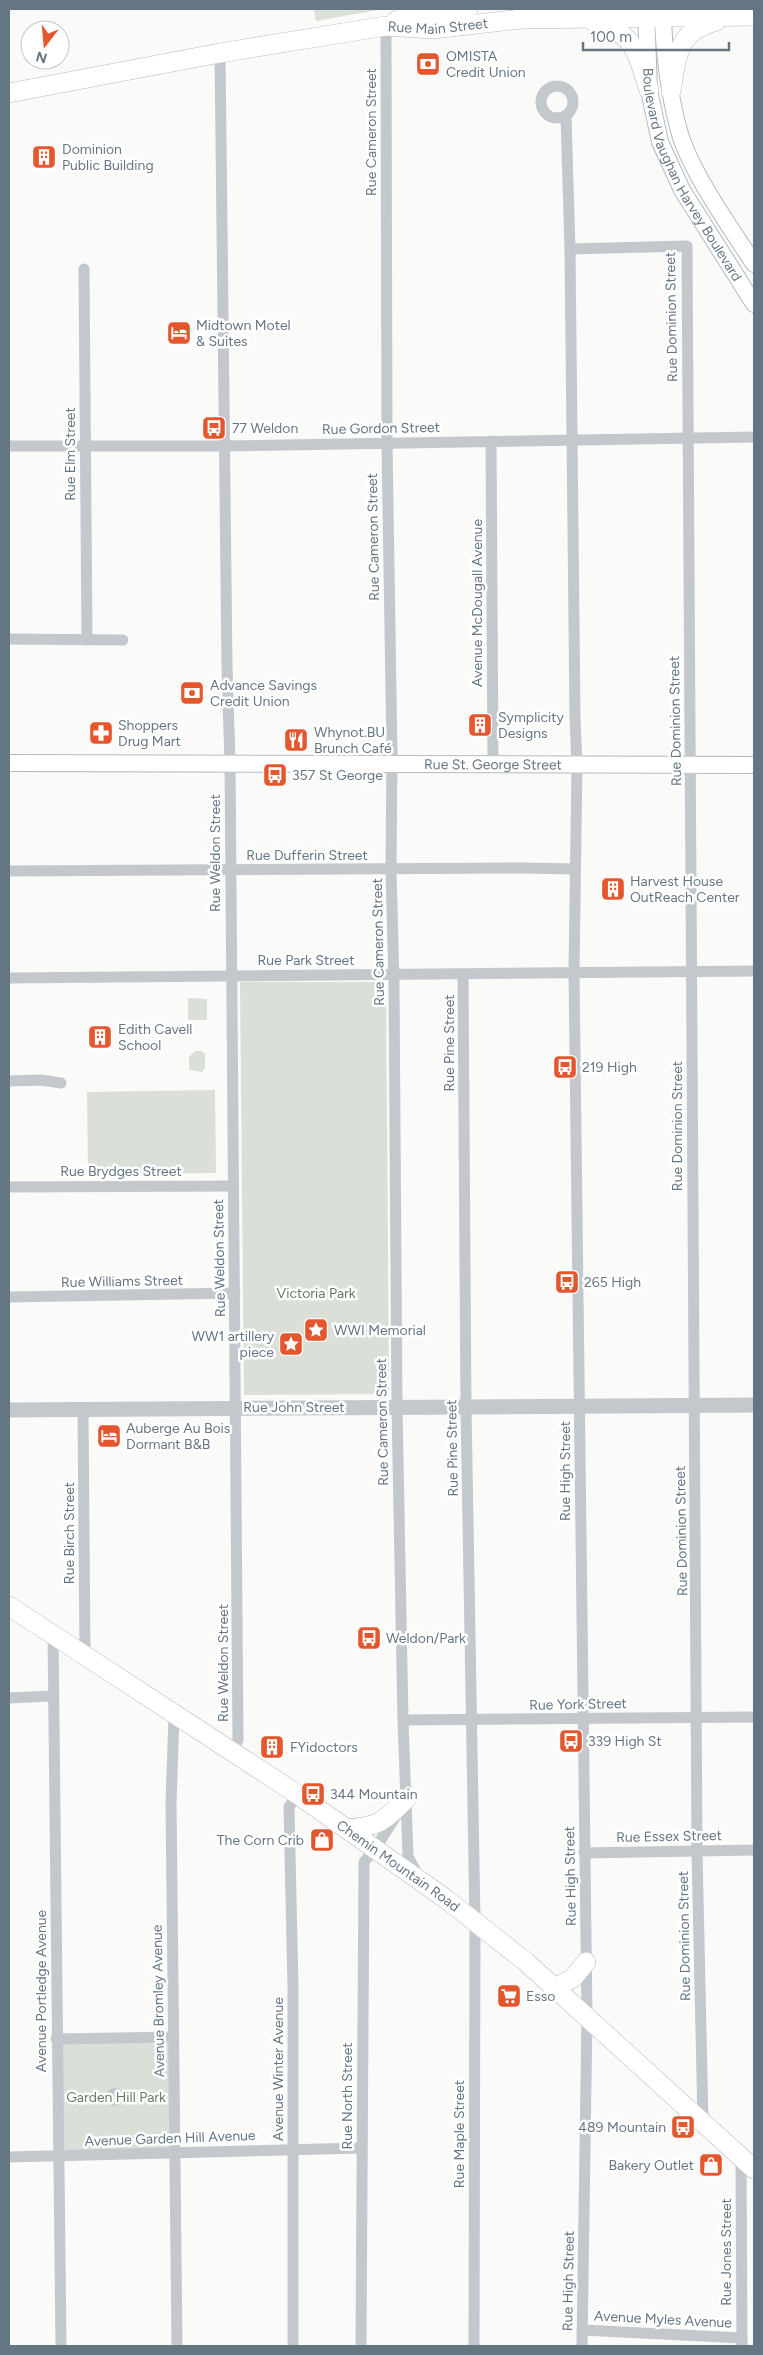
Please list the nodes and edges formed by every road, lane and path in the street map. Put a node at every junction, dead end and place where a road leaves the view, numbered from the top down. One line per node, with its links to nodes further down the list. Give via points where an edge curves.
1 (468, 9): 6 (main road, Rue Main Street, via 406,16)
2 (655, 13): 4 (main road, Rue Main Street); 5 (main road, Rue Main Street); 8 (main road, Boulevard Vaughan Harvey Boulevard); 9 (main road, Boulevard Vaughan Harvey Boulevard)
3 (754, 16): 5 (main road, Rue Main Street)
4 (576, 18): 6 (main road, Rue Main Street, via 521,19 433,29); 8 (main road, via 613,27 626,36)
5 (729, 18): 9 (main road, via 700,26 686,36 677,55)
6 (386, 26): 7 (main road); 20 (street, Rue Cameron Street)
7 (220, 52): 10 (main road); 23 (street, Rue Weldon Street)
8 (649, 90): 15 (main road, Boulevard Vaughan Harvey Boulevard, via 660,142 682,190)
9 (670, 91): 13 (main road, Boulevard Vaughan Harvey Boulevard, via 680,135 700,178)
10 (9, 93)
11 (566, 116): 12 (street, Rue High Street)
12 (570, 249): 17 (street, Rue Dominion Street, via 687,246); 18 (street, Rue High Street)
13 (754, 264)
14 (84, 269): 22 (street, Rue Elm Street)
15 (754, 304)
16 (754, 437): 17 (street, Rue Gordon Street)
17 (686, 438): 18 (street, Rue Gordon Street); 32 (street, Rue Dominion Street)
18 (572, 440): 19 (street, Rue Gordon Street); 31 (street, Rue High Street)
19 (491, 441): 20 (street, Rue Gordon Street); 30 (street, Avenue McDougall Avenue)
20 (387, 444): 23 (street, Rue Gordon Street); 29 (street, Rue Cameron Street)
21 (9, 446): 22 (street, Rue Gordon Street)
22 (84, 446): 23 (street, Rue Gordon Street); 25 (street, Rue Elm Street)
23 (225, 446): 28 (street, Rue Weldon Street)
24 (9, 640): 25 (street)
25 (87, 640): 26 (street)
26 (124, 640)
27 (9, 763): 28 (main road, Rue St. George Street)
28 (230, 763): 29 (main road, Rue St. George Street); 35 (street, Rue Weldon Street)
29 (392, 764): 30 (main road, Rue St. George Street); 36 (street, Rue Cameron Street)
30 (493, 764): 31 (main road, Rue St. George Street)
31 (577, 764): 32 (main road, Rue St. George Street); 34 (street, Rue High Street)
32 (691, 764): 33 (main road, Rue St. George Street); 40 (street, Rue Dominion Street)
33 (754, 765)
34 (574, 869): 36 (street, Rue Dufferin Street); 39 (street, Rue High Street)
35 (230, 870): 36 (street, Rue Dufferin Street); 37 (street, Rue Dufferin Street); 42 (street, Rue Weldon Street)
36 (391, 870): 41 (street, Rue Cameron Street)
37 (9, 871)
38 (754, 971): 40 (street, Rue Park Street)
39 (574, 972): 40 (street, Rue Park Street); 43 (street, Rue Park Street); 53 (street, Rue High Street)
40 (691, 972): 51 (street, Rue Dominion Street)
41 (394, 974): 42 (street, Rue Park Street); 43 (street, Rue Park Street); 54 (street, Rue Cameron Street)
42 (232, 975): 44 (street, Rue Park Street); 47 (street, Rue Weldon Street)
43 (463, 975): 56 (street, Rue Pine Street)
44 (9, 978)
45 (9, 1081): 46 (street)
46 (61, 1083)
47 (233, 1186): 48 (street, Rue Brydges Street); 49 (street, Rue Weldon Street)
48 (9, 1187)
49 (235, 1293): 50 (street, Rue Williams Street); 55 (street, Rue Weldon Street)
50 (9, 1297)
51 (694, 1405): 52 (street, Rue John Street); 53 (street, Rue John Street); 67 (street, Rue Dominion Street)
52 (754, 1405)
53 (579, 1406): 56 (street, Rue John Street); 66 (street, Rue High Street)
54 (397, 1407): 55 (street, Rue John Street); 56 (street, Rue John Street); 68 (street, Rue Cameron Street)
55 (236, 1408): 58 (street, Rue John Street); 70 (street, Rue Weldon Street, via 238,1740)
56 (466, 1408): 69 (street, Rue Pine Street)
57 (9, 1410): 58 (street, Rue John Street)
58 (84, 1410): 61 (street, Rue Birch Street)
59 (9, 1606): 60 (main road, Chemin Mountain Road)
60 (53, 1635): 61 (main road, Chemin Mountain Road); 62 (street, Avenue Portledge Avenue)
61 (85, 1655): 64 (main road, Chemin Mountain Road)
62 (52, 1696): 63 (street); 84 (street, Avenue Portledge Avenue)
63 (9, 1698)
64 (174, 1715): 70 (main road, Chemin Mountain Road); 83 (street, Avenue Bromley Avenue, via 171,1804)
65 (754, 1717): 67 (street, Rue York Street)
66 (582, 1718): 67 (street, Rue York Street); 69 (street, Rue York Street); 77 (street, Rue High Street)
67 (698, 1718): 75 (street, Rue Dominion Street)
68 (403, 1720): 69 (street, Rue York Street); 72 (street, Rue Cameron Street)
69 (472, 1720): 79 (street, Rue Pine Street)
70 (232, 1752): 71 (main road, Chemin Mountain Road)
71 (297, 1794): 73 (main road, Chemin Mountain Road); 87 (street, Avenue Winter Avenue, via 289,1807)
72 (406, 1799): 73 (main road, via 386,1820 368,1828); 74 (street); 78 (street, Rue Cameron Street, via 408,1856)
73 (346, 1829): 74 (main road, Chemin Mountain Road)
74 (375, 1849): 78 (main road, Chemin Mountain Road); 86 (street, Rue North Street, via 364,1862)
75 (697, 1850): 76 (street, Rue Essex Street); 77 (street, Rue Essex Street); 85 (street, Rue Dominion Street)
76 (754, 1850)
77 (584, 1853): 80 (street, Rue High Street)
78 (420, 1880): 79 (main road, Chemin Mountain Road)
79 (475, 1921): 81 (main road, Chemin Mountain Road); 98 (street, Rue Maple Street)
80 (586, 1962): 81 (main road, via 573,1978); 82 (street, Rue High Street)
81 (555, 1988): 82 (main road, Chemin Mountain Road)
82 (587, 2017): 85 (main road, Chemin Mountain Road); 92 (street, Rue High Street)
83 (173, 2038): 84 (street); 88 (street, Avenue Bromley Avenue)
84 (56, 2039): 89 (street, Avenue Portledge Avenue)
85 (703, 2122): 91 (main road, Chemin Mountain Road)
86 (362, 2148): 87 (street, Avenue Garden Hill Avenue); 97 (street, Rue North Street)
87 (293, 2149): 88 (street, Avenue Garden Hill Avenue); 96 (street, Avenue Winter Avenue)
88 (175, 2154): 89 (street, Avenue Garden Hill Avenue); 95 (street, Avenue Bromley Avenue)
89 (60, 2156): 90 (street, Avenue Garden Hill Avenue); 94 (street, Avenue Portledge Avenue)
90 (9, 2158)
91 (748, 2163): 93 (street, Rue Jones Street)
92 (582, 2330): 93 (street, Avenue Myles Avenue); 99 (street, Rue High Street)
93 (742, 2342)
94 (61, 2346)
95 (177, 2346)
96 (293, 2346)
97 (361, 2346)
98 (474, 2346)
99 (582, 2346)

